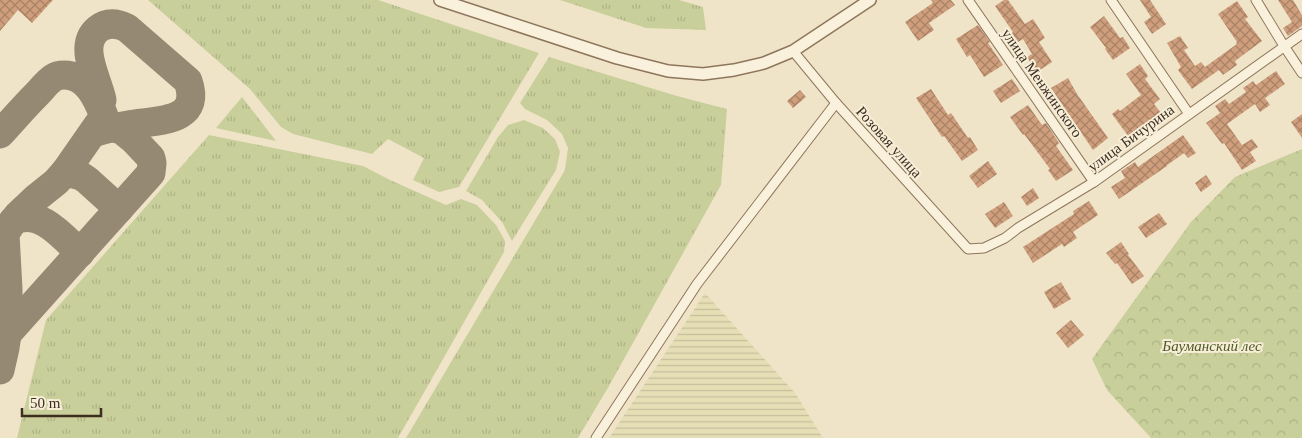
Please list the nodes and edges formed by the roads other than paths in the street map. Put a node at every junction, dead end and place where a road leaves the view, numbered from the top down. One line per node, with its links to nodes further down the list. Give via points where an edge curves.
1 (440, 0): 8 (street, via 616,58 668,71 703,74 734,70 764,63)
2 (870, 0): 8 (street)
3 (968, 0): 12 (street, улица Менжинского)
4 (1111, 0): 11 (street)
5 (1256, 0): 7 (street)
6 (1302, 34): 7 (street, улица Бичурина)
7 (1284, 46): 9 (street); 11 (street, улица Бичурина)
8 (793, 51): 10 (street, Розовая улица)
9 (1302, 73)
10 (836, 103): 13 (street, Розовая улица); 14 (street, via 697,284)
11 (1189, 114): 12 (street, улица Бичурина)
12 (1094, 182): 13 (street, улица Бичурина, via 1005,238 984,248)
13 (968, 249)
14 (596, 438)

